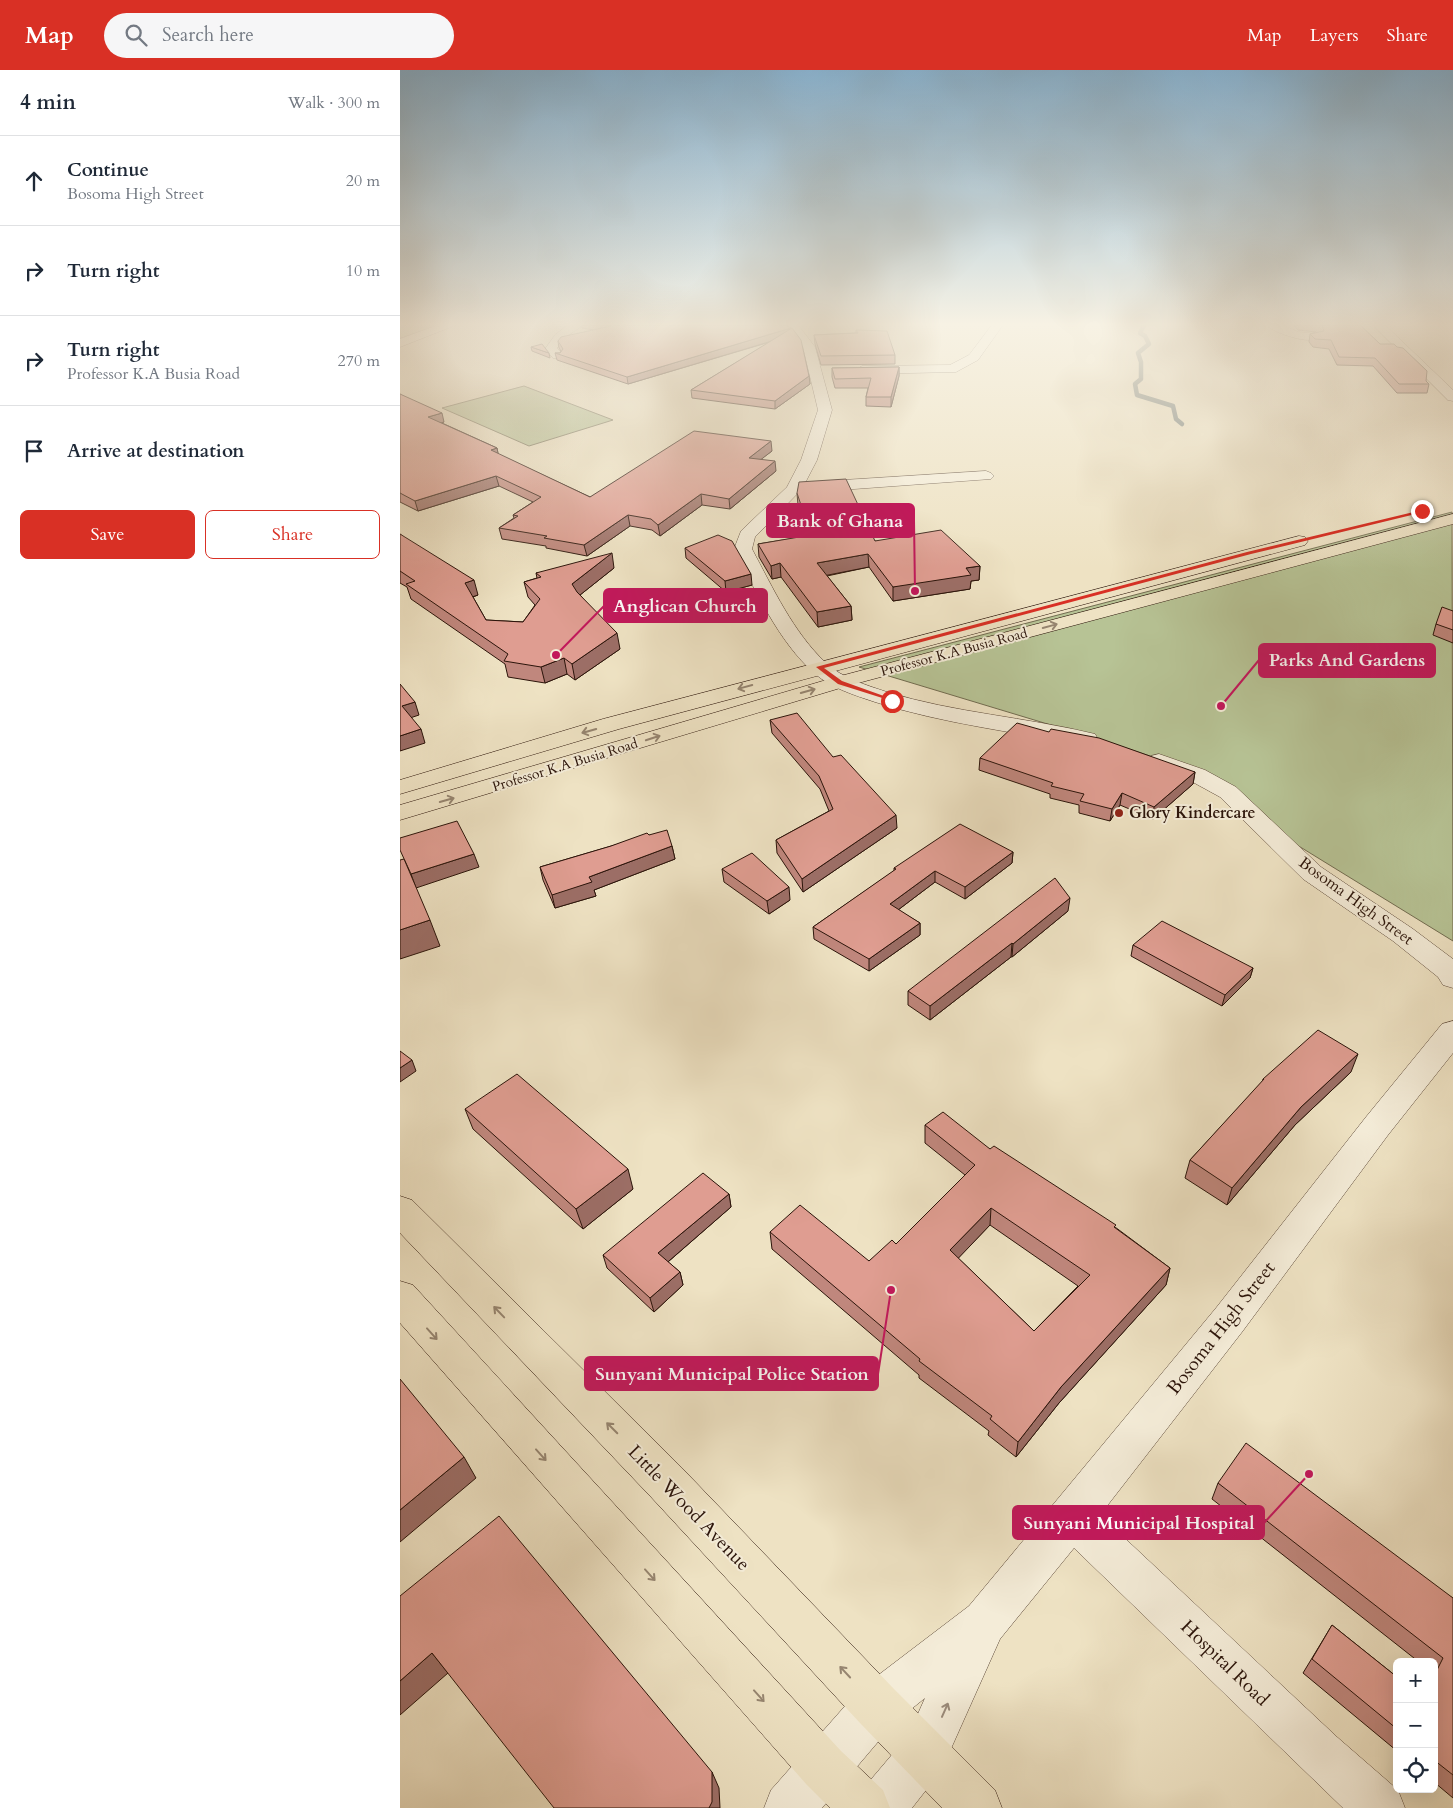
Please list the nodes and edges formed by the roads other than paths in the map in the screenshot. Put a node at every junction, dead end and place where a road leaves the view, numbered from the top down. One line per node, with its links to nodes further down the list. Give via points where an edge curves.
1 (825, 406): 3 (street, via 809,460)
2 (986, 476): 3 (street)
3 (794, 489): 6 (street, via 747,535 743,549 784,622)
4 (1453, 503): 6 (main road, Professor K.A Busia Road, via 1249,553)
5 (1453, 519): 7 (main road, Professor K.A Busia Road, one-way to 5)
6 (820, 667): 7 (street); 10 (main road, Professor K.A Busia Road, one-way to 10)
7 (840, 682): 8 (street, via 924,710); 11 (main road, Professor K.A Busia Road, one-way to 7)
8 (1112, 745)
9 (1135, 752): 12 (street, Bosoma High Street, via 1197,775 1228,792 1312,873 1402,935 1449,971)
10 (400, 787)
11 (400, 813)
12 (1453, 978)
13 (1453, 1032): 16 (street, Bosoma High Street)
14 (400, 1210): 18 (main road, Little Wood Avenue, one-way to 14, via 666,1482)
15 (400, 1297): 20 (main road, one-way to 20)
16 (1072, 1517): 17 (street, Bosoma High Street); 25 (street, Hospital Road)
17 (985, 1622): 18 (street, Bosoma High Street); 19 (street, Bosoma High Street, one-way to 17)
18 (877, 1706): 19 (main road, Little Wood Avenue); 20 (street, Bosoma High Street)
19 (924, 1754): 23 (street, Bosoma High Street); 24 (main road, Little Wood Avenue)
20 (824, 1768): 21 (street, Bosoma High Street); 22 (main road)
21 (789, 1808)
22 (865, 1808)
23 (880, 1808)
24 (977, 1808)
25 (1380, 1808)

